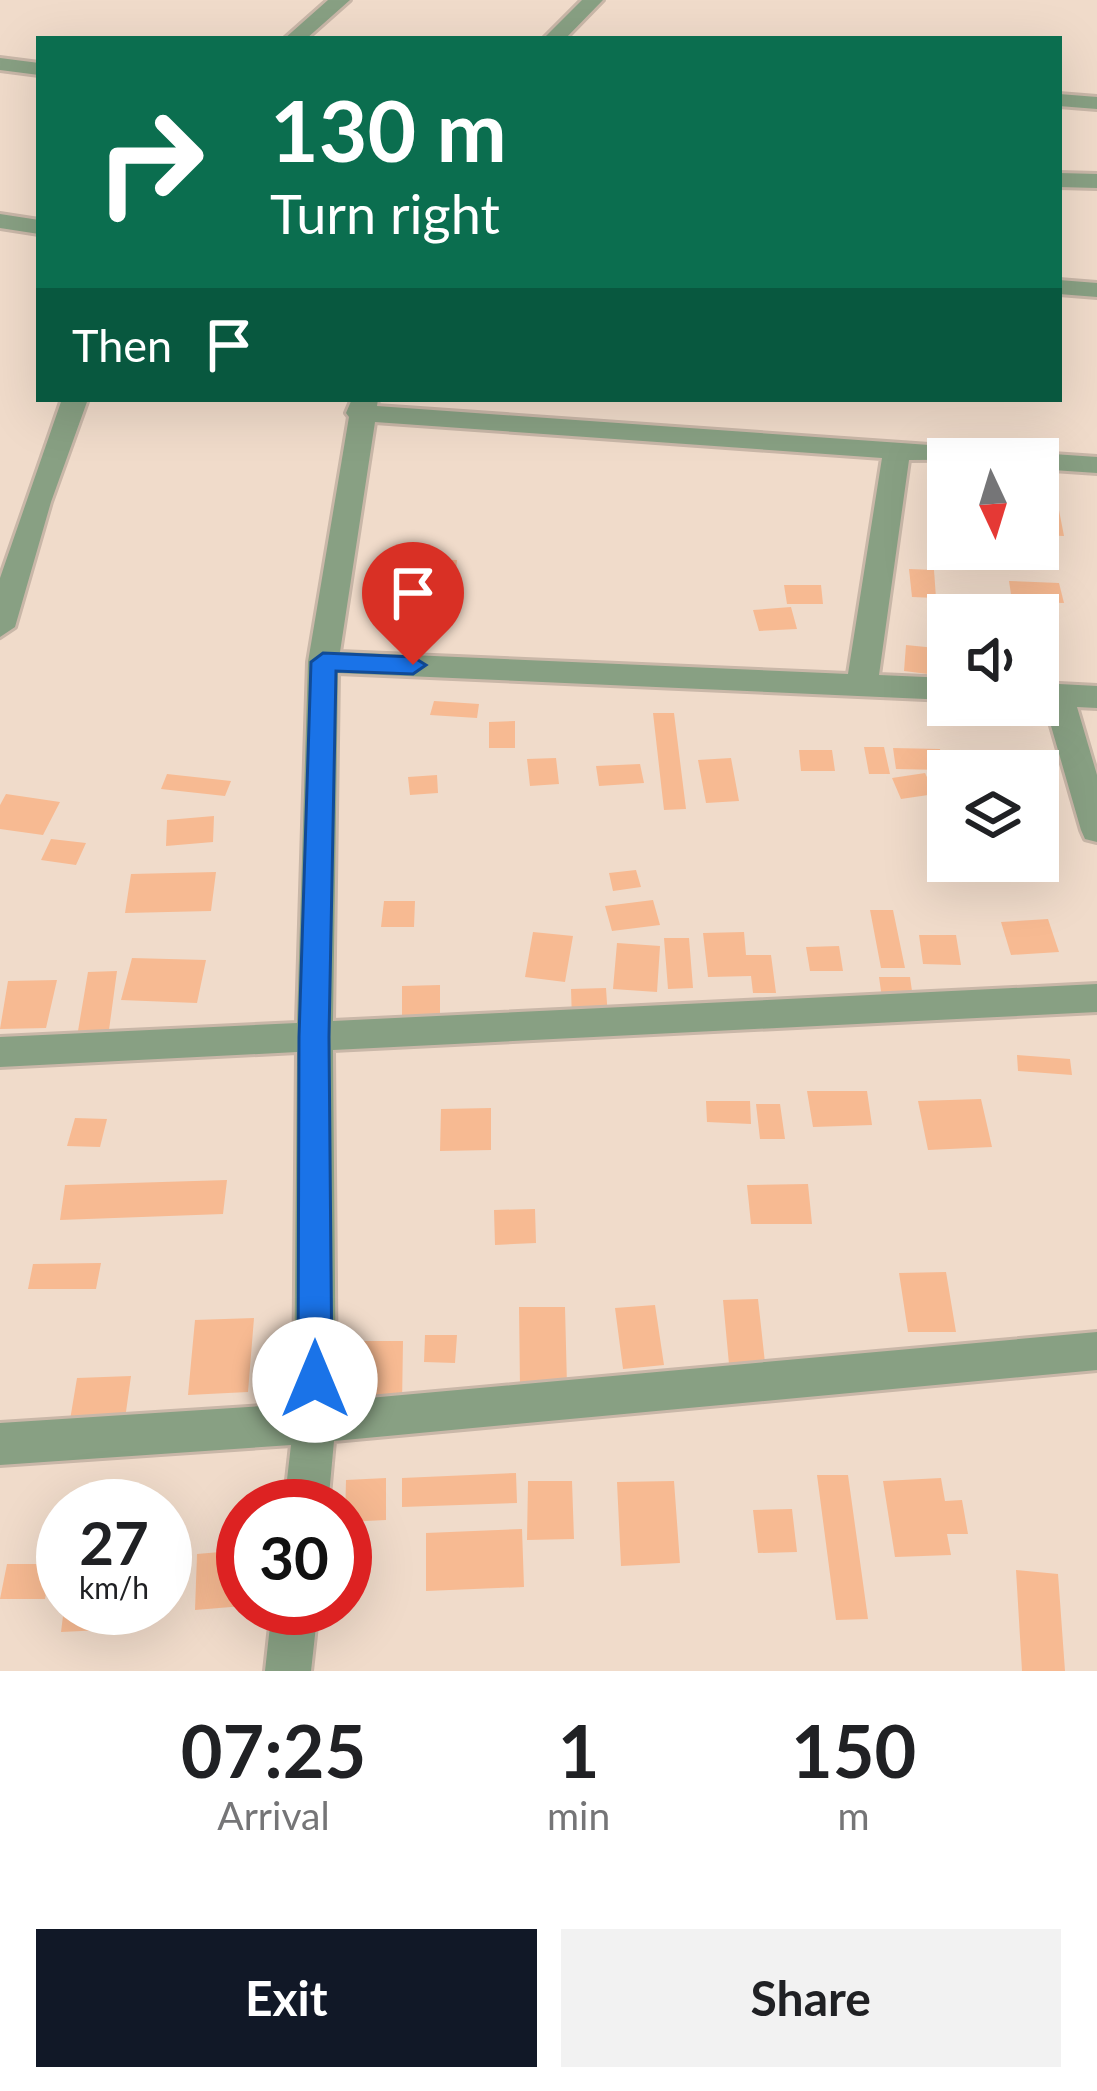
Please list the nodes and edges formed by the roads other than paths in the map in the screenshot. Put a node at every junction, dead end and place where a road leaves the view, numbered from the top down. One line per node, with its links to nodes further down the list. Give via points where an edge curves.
1 (340, 0): 3 (street)
2 (592, 0): 4 (street)
3 (298, 36)
4 (556, 36)
5 (36, 69): 6 (street)
6 (5, 70)
7 (1062, 100): 8 (street)
8 (1097, 103)
9 (1062, 180): 10 (street)
10 (1097, 182)
11 (0, 221): 12 (street)
12 (36, 227)
13 (1062, 287): 14 (street)
14 (1097, 290)
15 (73, 402): 21 (street)
16 (362, 406): 17 (street); 22 (street)
17 (897, 451): 18 (street); 23 (street)
18 (927, 453)
19 (1059, 462): 20 (street)
20 (1097, 465)
21 (0, 627)
22 (323, 662): 23 (street); 30 (street)
23 (862, 684): 24 (street)
24 (927, 688)
25 (1059, 696): 26 (street)
26 (1097, 698)
27 (1059, 725): 28 (street)
28 (1097, 830)
29 (1097, 998): 30 (street)
30 (314, 1037): 31 (street); 33 (street)
31 (0, 1052)
32 (1097, 1351): 33 (street)
33 (315, 1423): 34 (street); 35 (street)
34 (0, 1444)
35 (309, 1479)
36 (292, 1635): 37 (street)
37 (288, 1671)

